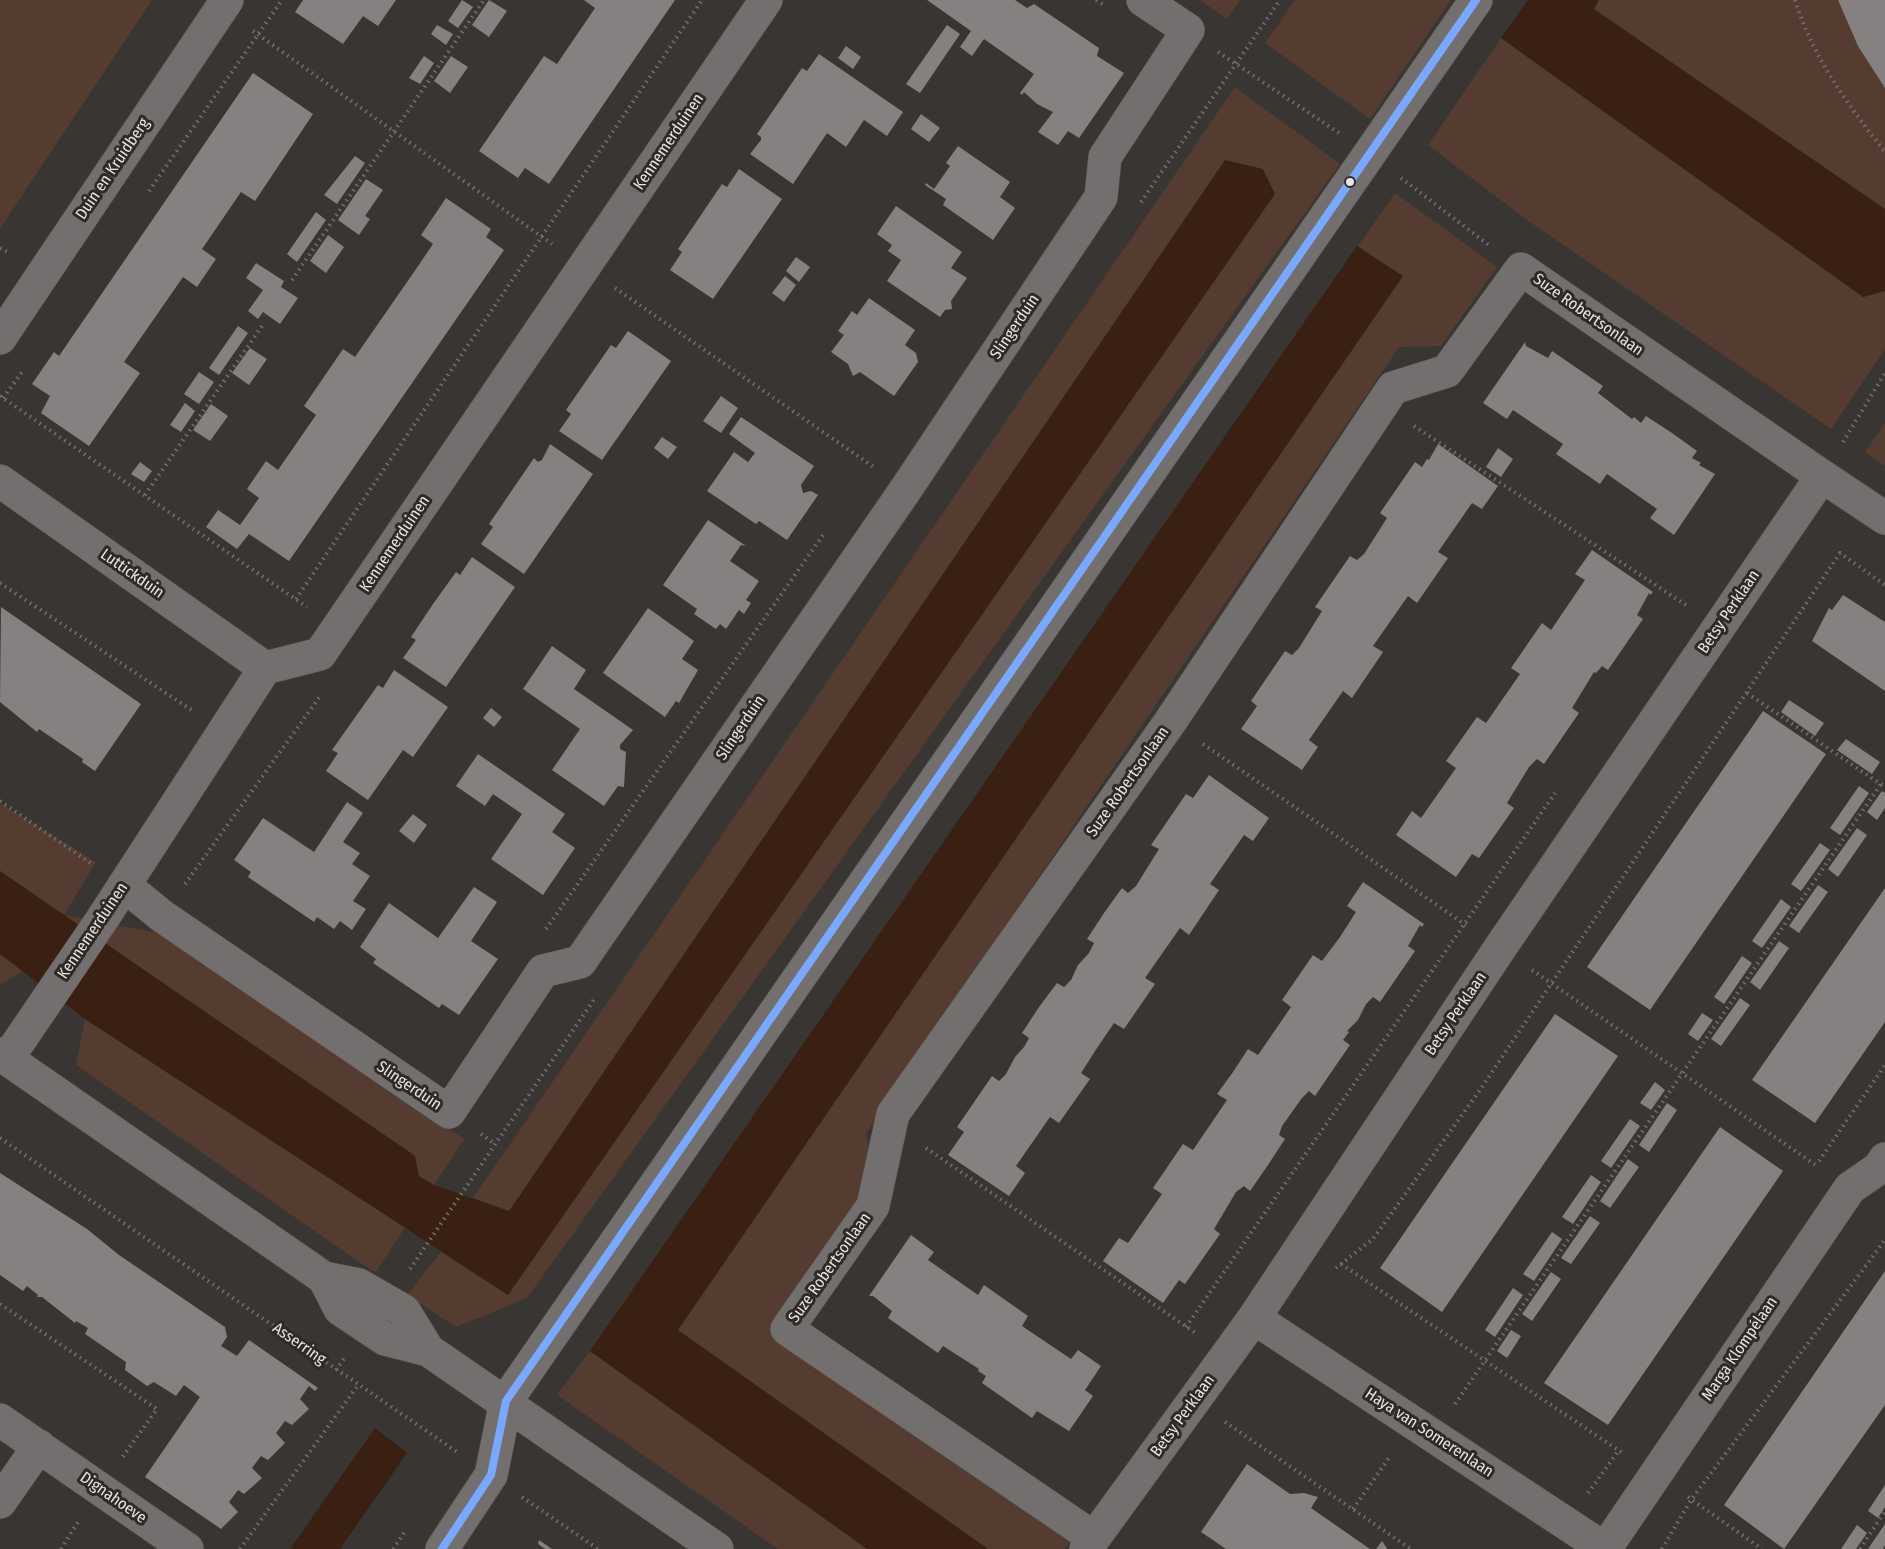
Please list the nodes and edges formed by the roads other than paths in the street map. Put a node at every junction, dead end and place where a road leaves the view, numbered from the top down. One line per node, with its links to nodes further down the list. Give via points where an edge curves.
1 (227, 0): 5 (street, Duin en Kruidberg)
2 (766, 0): 9 (street, Kennemerduinen, via 329,641)
3 (1143, 0): 10 (street, Slingerduin, via 1188,30 1105,157 1101,198 580,962 543,971 448,1112 162,916)
4 (1476, 0): 14 (street)
5 (0, 338)
6 (1822, 476): 8 (street); 13 (street, Betsy Perklaan); 18 (street, Suze Robertsonlaan, via 1521,269 1447,371 1393,388 1381,404 1170,722 893,1114 873,1206 787,1329)
7 (0, 481): 9 (street, Luttickduin)
8 (1885, 518)
9 (265, 668): 10 (street, Kennemerduinen)
10 (124, 885): 11 (street, Kennemerduinen)
11 (4, 1056): 14 (street, via 324,1278 359,1285 404,1311 428,1350)
12 (1885, 1159): 22 (street, Marga Klompélaan, via 1879,1168 1850,1188)
13 (1254, 1318): 18 (street, Betsy Perklaan); 22 (street, Haya van Somerenlaan)
14 (506, 1401): 20 (street, via 491,1475); 21 (street)
15 (0, 1420): 16 (street, Dignahoeve)
16 (39, 1446): 17 (street); 19 (street, Dignahoeve)
17 (0, 1502)
18 (1090, 1544)
19 (187, 1549)
20 (442, 1549)
21 (717, 1549)
22 (1605, 1549)

